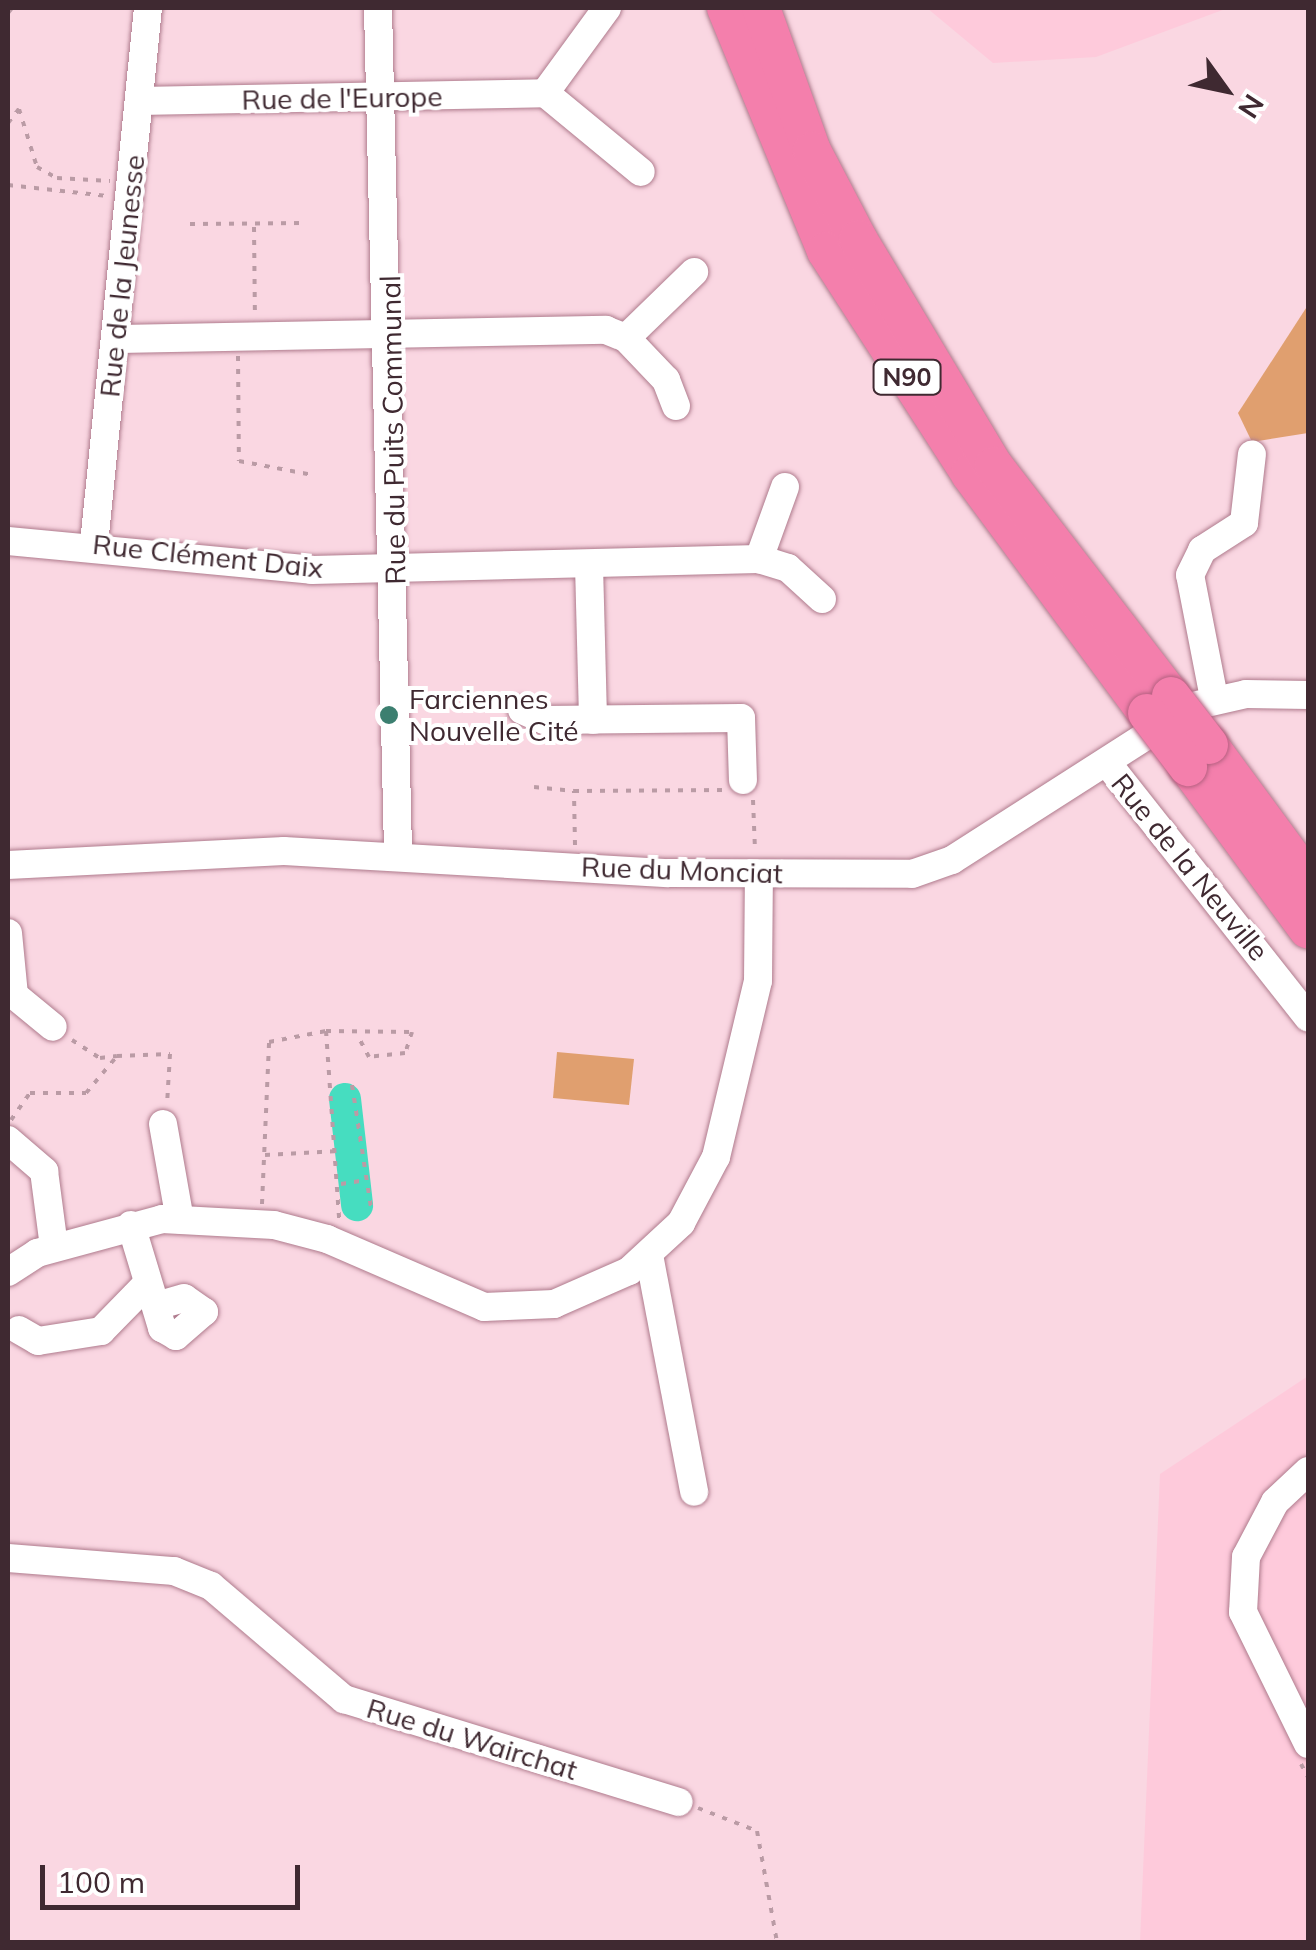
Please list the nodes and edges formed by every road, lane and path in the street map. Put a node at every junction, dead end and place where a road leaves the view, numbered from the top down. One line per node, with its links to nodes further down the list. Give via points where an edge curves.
1 (148, 8): 10 (street, Rue de la Jeunesse)
2 (378, 8): 9 (street, Rue du Puits Communal)
3 (607, 8): 8 (street)
4 (726, 8): 35 (highway, N90, via 826,251 970,474)
5 (762, 8): 7 (highway, N90)
6 (773, 8): 7 (highway)
7 (787, 83): 35 (highway, N90, via 858,239 994,466)
8 (545, 92): 9 (street, Rue de l'Europe); 12 (street)
9 (387, 98): 10 (street, Rue de l'Europe); 19 (street, Rue du Puits Communal)
10 (140, 102): 14 (street, Rue de la Jeunesse)
11 (8, 123): 14 (path, via 19,109 37,167 56,178)
12 (640, 172)
13 (8, 185): 14 (path)
14 (131, 189): 22 (street, Rue de la Jeunesse)
15 (190, 224): 17 (path)
16 (302, 224): 17 (path)
17 (254, 227): 20 (path)
18 (694, 272): 21 (street)
19 (392, 333): 20 (street); 21 (street, via 606,330); 31 (street, Rue du Puits Communal)
20 (247, 336): 22 (street); 25 (path, via 239,460)
21 (626, 338): 23 (street, via 666,380)
22 (119, 339): 28 (street, Rue de la Jeunesse)
23 (676, 406)
24 (1252, 454): 34 (street, via 1244,523 1202,550 1190,575)
25 (314, 475)
26 (785, 487): 29 (street)
27 (8, 541): 28 (street, Rue Clément Daix)
28 (94, 544): 31 (street, Rue Clément Daix, via 312,570)
29 (759, 559): 30 (street, Rue Clément Daix); 32 (street, Rue Clément Daix, via 788,568)
30 (589, 565): 31 (street, Rue Clément Daix); 37 (street)
31 (394, 567): 43 (street, Rue du Puits Communal)
32 (822, 599)
33 (1308, 696): 34 (street)
34 (1214, 698): 39 (street, Rue du Monciat)
35 (1159, 704): 38 (highway, N90, bridge)
36 (522, 710): 37 (street)
37 (592, 720): 40 (street, via 741,718)
38 (1198, 756): 47 (highway, N90); 48 (highway, N90)
39 (1108, 764): 46 (street, Rue du Monciat, via 926,872); 50 (street, Rue de la Neuville)
40 (743, 780): 42 (path, via 738,790); 46 (path)
41 (534, 788): 42 (path)
42 (574, 792): 45 (path)
43 (398, 854): 44 (street, Rue du Monciat, via 152,854); 45 (street, Rue du Monciat)
44 (8, 865)
45 (576, 867): 46 (street, Rue du Monciat)
46 (759, 874): 69 (street, via 758,981 716,1157 695,1203)
47 (1308, 880)
48 (1308, 930)
49 (8, 933): 51 (street, via 14,994)
50 (1308, 1017)
51 (53, 1028): 54 (path, via 100,1058)
52 (326, 1031): 53 (path); 59 (path); 60 (path, via 269,1042)
53 (358, 1036): 53 (path, via 406,1031 412,1032 405,1053 369,1058)
54 (116, 1056): 56 (path, via 170,1054); 57 (path, via 86,1093 30,1093)
55 (352, 1085): 61 (path)
56 (163, 1124): 64 (street)
57 (8, 1125)
58 (8, 1140): 68 (street, via 44,1172)
59 (339, 1152): 60 (path); 62 (path)
60 (264, 1154): 65 (path)
61 (365, 1180): 62 (path); 63 (path)
62 (341, 1184): 67 (path)
63 (371, 1208)
64 (180, 1220): 65 (street); 66 (street)
65 (262, 1224): 67 (street)
66 (130, 1225): 68 (street); 71 (street, via 152,1296 101,1331 38,1340)
67 (334, 1242): 69 (street, via 464,1302 502,1309 586,1292)
68 (54, 1247): 70 (street)
69 (650, 1255): 73 (street)
70 (8, 1272)
71 (12, 1326)
72 (1308, 1471): 75 (street, via 1275,1502 1246,1557 1243,1612)
73 (694, 1492)
74 (8, 1558): 76 (street, Rue du Wairchat, via 174,1571 211,1586 344,1699)
75 (1308, 1744)
76 (679, 1802): 77 (path, via 757,1831)
77 (777, 1942)

